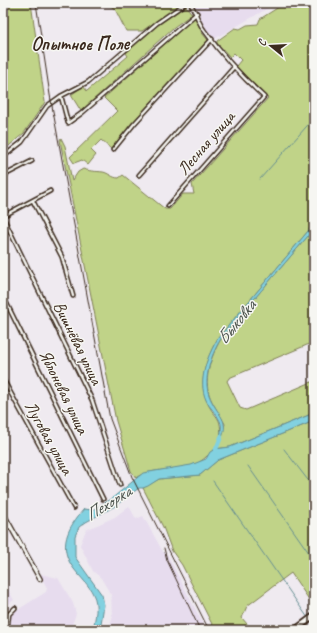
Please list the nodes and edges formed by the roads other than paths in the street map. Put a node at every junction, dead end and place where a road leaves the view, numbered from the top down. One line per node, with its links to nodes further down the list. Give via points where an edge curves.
1 (186, 3): 6 (street, via 157,23 88,82)
2 (190, 3): 3 (street)
3 (197, 13): 4 (street, via 204,30); 6 (street, via 68,123)
4 (212, 39): 5 (street); 7 (street)
5 (234, 67): 10 (street); 14 (street, Лесная улица, via 264,97)
6 (60, 96): 8 (street, via 47,106 22,142)
7 (113, 150)
8 (3, 157)
9 (32, 161): 11 (street)
10 (139, 174)
11 (3, 176)
12 (50, 191): 13 (street)
13 (33, 201): 15 (street); 17 (street, via 62,257)
14 (168, 206)
15 (3, 217): 19 (street, Вишнёвая улица, via 92,400)
16 (3, 296): 20 (street, Яблоневая улица)
17 (73, 296)
18 (3, 379): 21 (street, Луговая улица)
19 (120, 485)
20 (103, 499)
21 (74, 508)
22 (3, 513): 23 (street)
23 (10, 526): 24 (street); 25 (street)
24 (3, 531)
25 (40, 579)
26 (14, 608): 28 (street, via 9,614)
27 (314, 616): 29 (highway)
28 (7, 630)
29 (295, 630)

